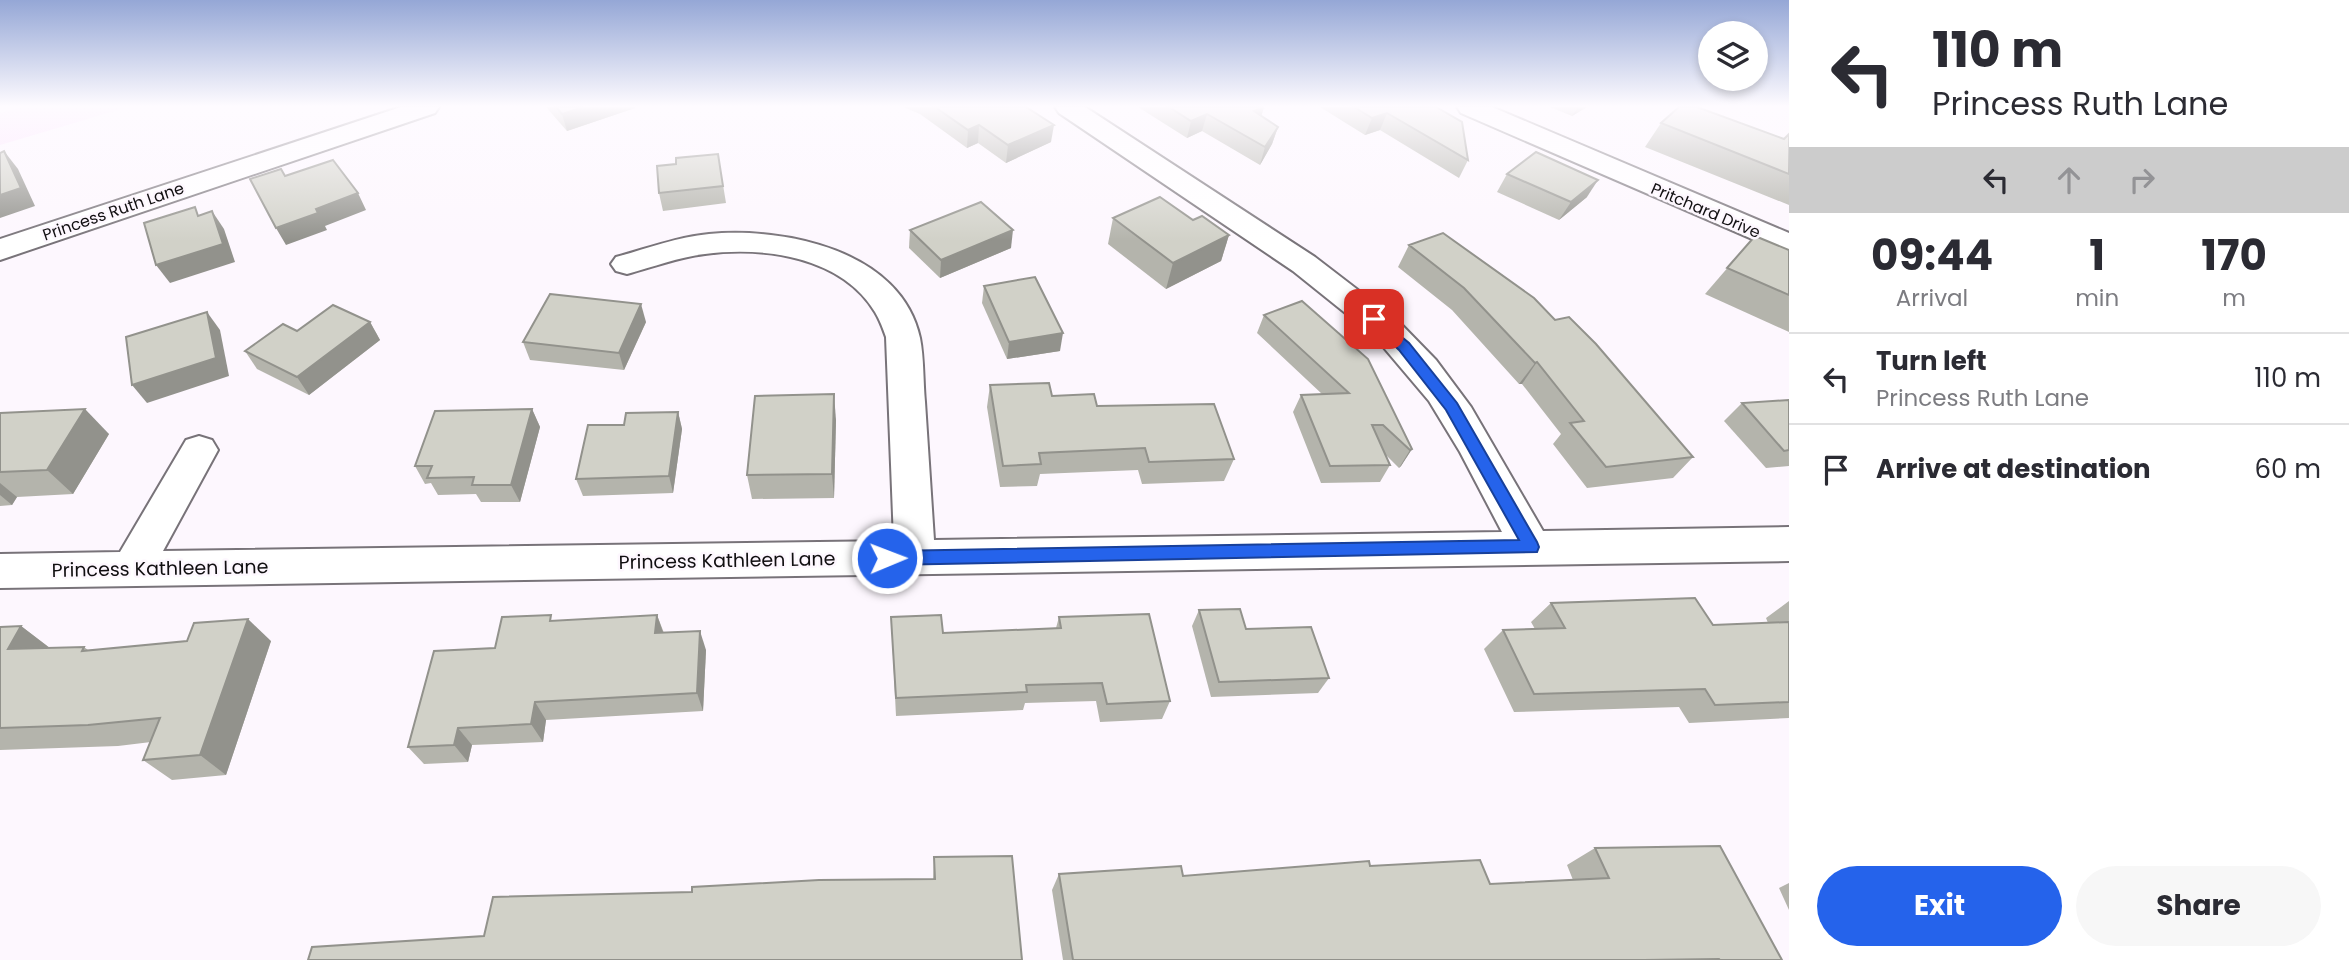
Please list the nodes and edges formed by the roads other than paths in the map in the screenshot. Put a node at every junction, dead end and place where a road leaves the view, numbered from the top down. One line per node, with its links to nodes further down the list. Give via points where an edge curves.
1 (293, 152): 5 (street, Princess Ruth Lane)
2 (1135, 152): 9 (street, via 1297,259 1386,329 1451,407)
3 (1574, 152): 4 (street, Pritchard Drive)
4 (1789, 245)
5 (0, 250)
6 (627, 264): 10 (street, via 704,244 759,243 816,254 851,270 877,290 903,337)
7 (199, 450): 11 (street)
8 (1789, 544): 9 (street, Princess Kathleen Lane)
9 (1531, 547): 10 (street, Princess Kathleen Lane)
10 (915, 557): 11 (street, Princess Kathleen Lane)
11 (132, 569): 12 (street, Princess Kathleen Lane)
12 (0, 571)

